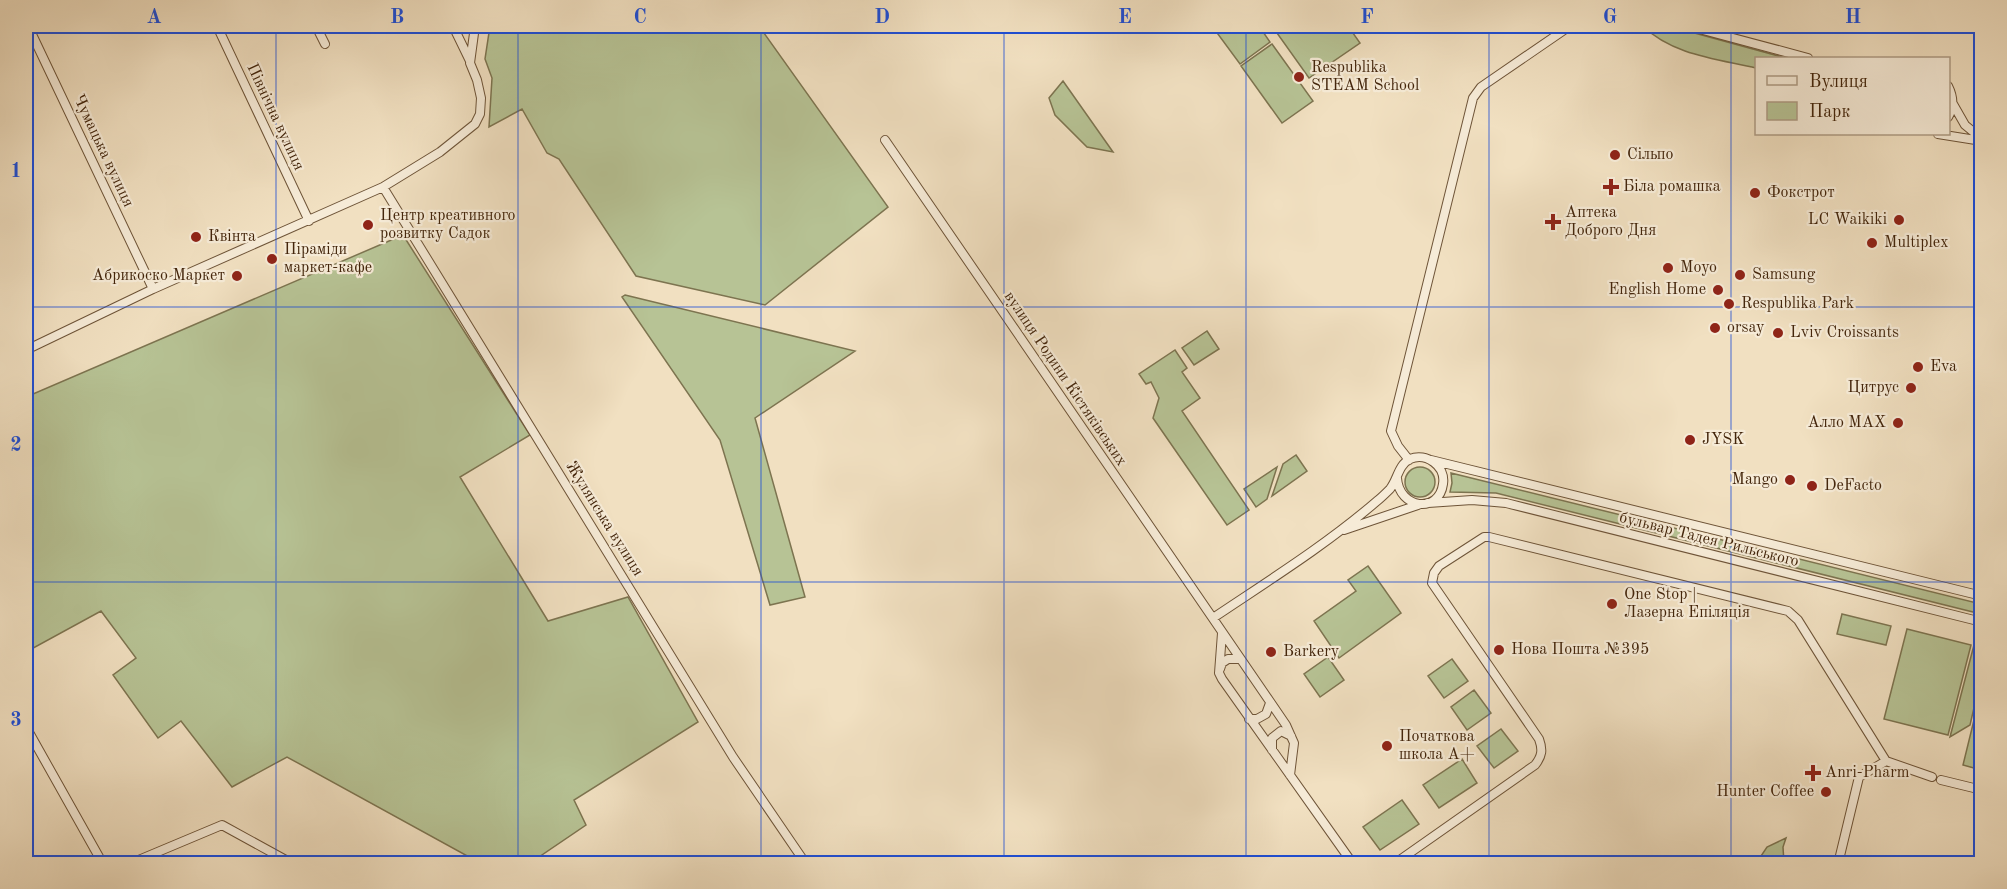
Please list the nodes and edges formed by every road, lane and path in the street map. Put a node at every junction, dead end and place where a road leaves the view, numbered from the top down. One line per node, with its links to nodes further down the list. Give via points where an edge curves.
1 (28, 26): 19 (street, Чумацька вулиця)
2 (217, 26): 18 (street, Північна вулиця)
3 (316, 26): 8 (street)
4 (453, 26): 10 (street)
5 (475, 26): 10 (street)
6 (1570, 26): 21 (street, via 1481,87 1473,98 1391,431)
7 (1688, 26): 9 (street)
8 (325, 44)
9 (1804, 57)
10 (470, 63): 17 (street, via 481,98 475,124 440,152)
11 (1950, 90): 12 (street)
12 (1953, 104): 13 (street); 16 (street, via 1965,125)
13 (1950, 112)
14 (1945, 135): 16 (street)
15 (885, 140): 27 (street, вулиця Родини Кістяківських)
16 (1982, 140)
17 (383, 187): 18 (street); 43 (street, Жулянська вулиця, via 733,757)
18 (309, 221): 19 (street)
19 (153, 289): 20 (street)
20 (26, 350)
21 (1409, 460): 22 (street); 23 (street)
22 (1431, 460): 24 (street, via 1442,471 1443,482 1440,494); 26 (street, бульвар Тадея Рильського)
23 (1397, 478): 24 (street, via 1405,499); 25 (street, бульвар Тадея Рильського, via 1376,502)
24 (1424, 504): 25 (street, бульвар Тадея Рильського); 28 (street, бульвар Тадея Рильського, via 1472,500 1506,503)
25 (1337, 532): 27 (street, бульвар Тадея Рильського)
26 (1982, 596)
27 (1213, 618): 29 (street, вулиця Родини Кістяківських)
28 (1982, 622)
29 (1222, 633): 30 (street, вулиця Родини Кістяківських); 31 (street)
30 (1240, 659): 31 (street, via 1225,660); 32 (street, вулиця Родини Кістяківських)
31 (1219, 670): 33 (street)
32 (1270, 703): 33 (street, via 1266,714); 35 (street, вулиця Родини Кістяківських)
33 (1249, 719): 36 (street)
34 (26, 727): 40 (street)
35 (1292, 737): 36 (street, via 1281,731 1276,733); 38 (street)
36 (1272, 750): 38 (street)
37 (1886, 761): 39 (street); 45 (street, via 1798,620 1784,609 1481,538 1439,566 1432,583 1539,739 1540,758); 46 (street, via 1859,777)
38 (1290, 775): 44 (street)
39 (1982, 790)
40 (103, 864)
41 (129, 864): 42 (street, via 222,825)
42 (293, 864)
43 (806, 864)
44 (1353, 864)
45 (1394, 864)
46 (1838, 864)

